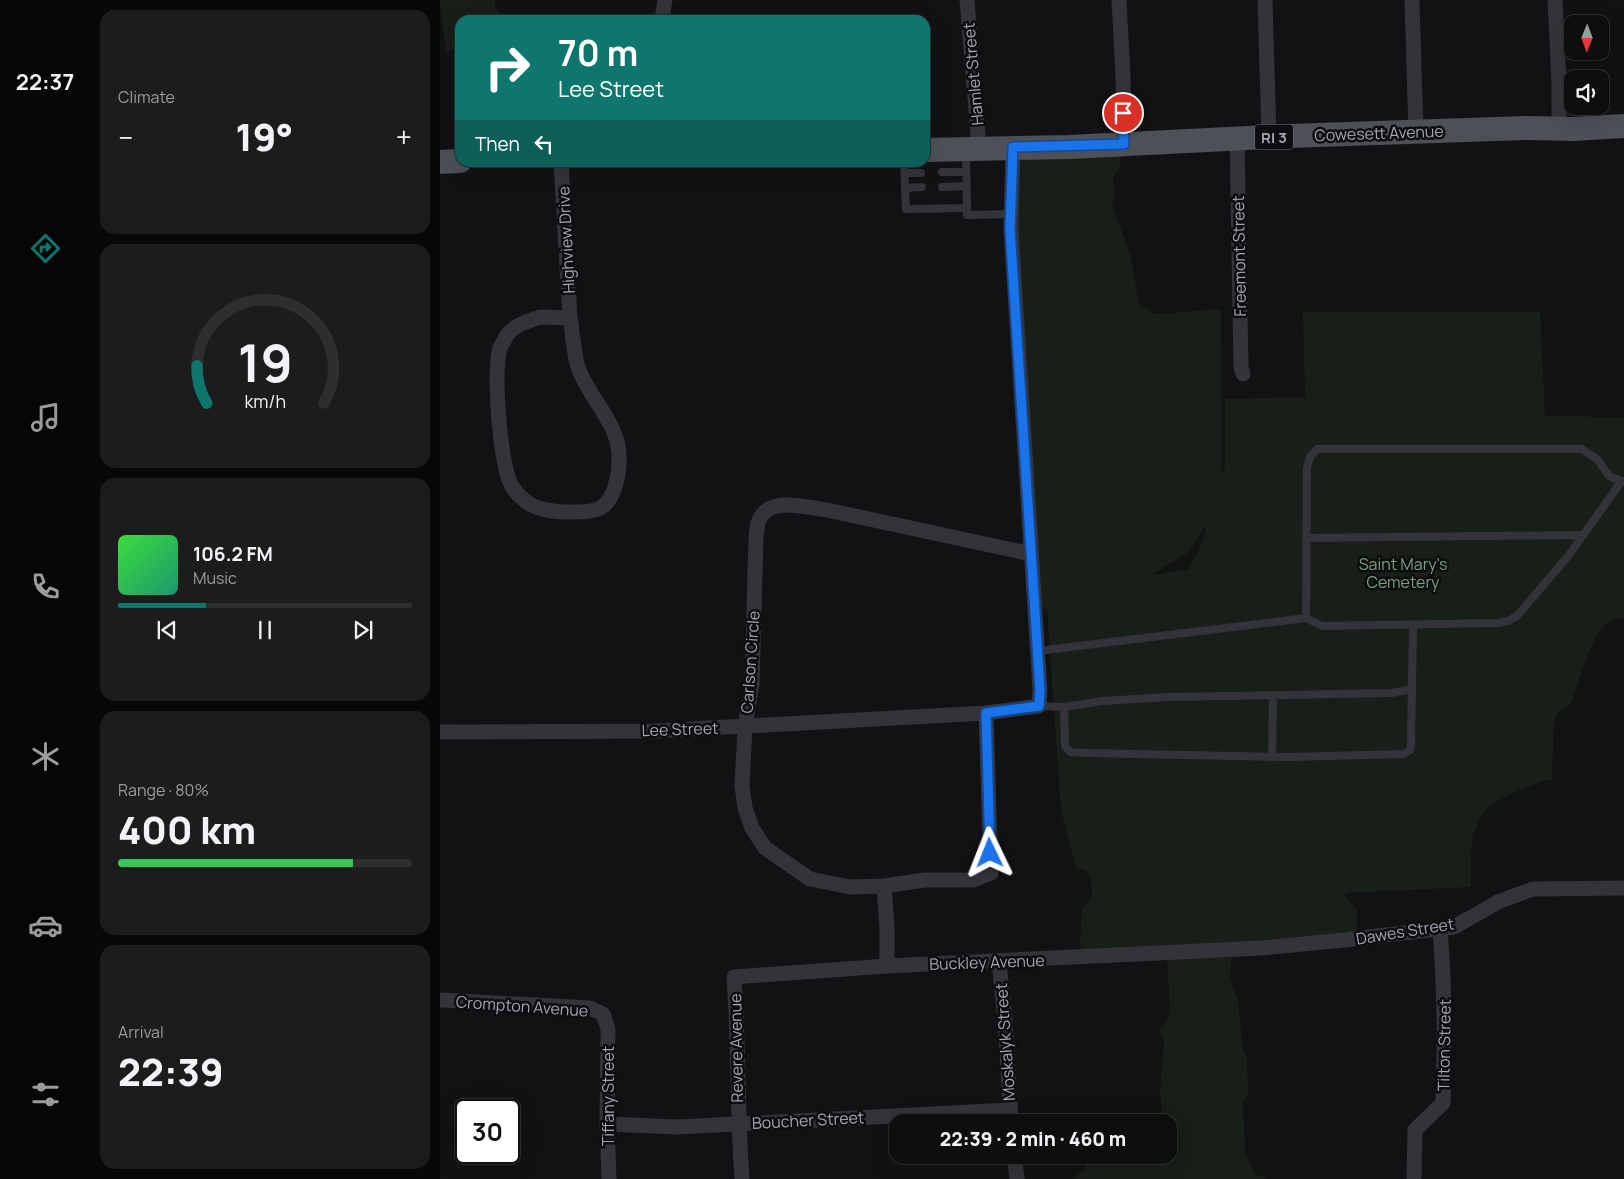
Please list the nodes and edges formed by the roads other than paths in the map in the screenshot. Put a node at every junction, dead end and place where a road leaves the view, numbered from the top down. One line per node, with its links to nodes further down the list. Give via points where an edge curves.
1 (665, 0): 7 (street)
2 (967, 0): 15 (street, Hamlet Street)
3 (1119, 0): 13 (street)
4 (1265, 0): 11 (street)
5 (1412, 0): 10 (street)
6 (1555, 0): 9 (street)
7 (663, 15)
8 (1624, 126): 9 (main road, Cowesett Avenue / RI 3)
9 (1559, 129): 10 (main road, Cowesett Avenue / RI 3)
10 (1416, 133): 11 (main road, Cowesett Avenue / RI 3)
11 (1269, 137): 12 (main road, Cowesett Avenue / RI 3)
12 (1237, 138): 13 (main road, Cowesett Avenue / RI 3); 32 (street, Freemont Street)
13 (1124, 144): 14 (main road, Cowesett Avenue / RI 3)
14 (1013, 147): 15 (main road, Cowesett Avenue / RI 3); 30 (street)
15 (972, 148): 16 (main road, Cowesett Avenue / RI 3); 22 (lane)
16 (930, 150)
17 (455, 161): 18 (main road)
18 (440, 162)
19 (561, 167): 31 (street, Highview Drive)
20 (904, 167): 23 (lane)
21 (942, 172): 22 (lane)
22 (966, 172): 26 (lane)
23 (905, 173): 24 (lane); 28 (lane)
24 (921, 173)
25 (942, 186): 26 (lane)
26 (966, 186): 29 (lane)
27 (922, 187): 28 (lane)
28 (905, 188): 29 (lane, via 906,209)
29 (967, 208): 30 (lane, via 967,215)
30 (1011, 214): 36 (street)
31 (570, 318): 31 (street, Highview Drive, via 578,366 615,436 620,454 618,476 611,496 600,508 557,512 535,508 509,482 503,462 498,366 500,348 508,333 524,322 540,317)
32 (1243, 374)
33 (1623, 482): 34 (lane); 35 (lane, via 1609,476 1598,460 1582,449 1317,449 1307,468)
34 (1583, 535): 35 (lane); 38 (lane, via 1512,619 1498,623)
35 (1308, 538): 37 (lane)
36 (1032, 554): 39 (street); 45 (street, Carlson Circle, via 827,510 779,505 769,507 760,518 756,537 752,684)
37 (1306, 618): 38 (lane, via 1322,626); 39 (lane)
38 (1413, 624): 40 (lane)
39 (1038, 651): 42 (street)
40 (1412, 689): 41 (lane, via 1392,693); 47 (lane, via 1411,744 1410,750 1404,754)
41 (1273, 695): 43 (lane, via 1168,697); 47 (lane)
42 (1039, 706): 43 (lane); 44 (street, Lee Street)
43 (1064, 707): 47 (lane, via 1066,746 1070,752)
44 (986, 713): 45 (street, Lee Street); 48 (street, Carlson Circle, via 990,873 973,880 925,880)
45 (745, 727): 46 (street, Lee Street, via 654,731); 48 (street, Carlson Circle, via 744,808 765,848 810,879 850,887)
46 (440, 732)
47 (1272, 757)
48 (884, 886): 53 (street)
49 (1624, 888): 50 (street, Dawes Street, via 1532,889 1498,902 1454,927)
50 (1440, 929): 51 (street, Dawes Street); 65 (street, Tilton Street, via 1446,1029 1443,1104 1415,1130)
51 (1240, 949): 52 (street, Buckley Avenue)
52 (999, 962): 53 (street, Buckley Avenue); 57 (street, Moskalyk Street)
53 (887, 966): 54 (street, Buckley Avenue)
54 (734, 977): 59 (street, Revere Avenue)
55 (440, 1000): 56 (street, Crompton Avenue, via 590,1008)
56 (603, 1014): 60 (street, Tiffany Street, via 608,1029)
57 (1010, 1114)
58 (889, 1119): 59 (street, Boucher Street)
59 (738, 1123): 60 (street, Boucher Street, via 677,1126); 64 (street, Revere Avenue)
60 (607, 1124): 63 (street, Tiffany Street)
61 (1015, 1164): 62 (street)
62 (1017, 1178)
63 (609, 1179)
64 (742, 1179)
65 (1414, 1179)

